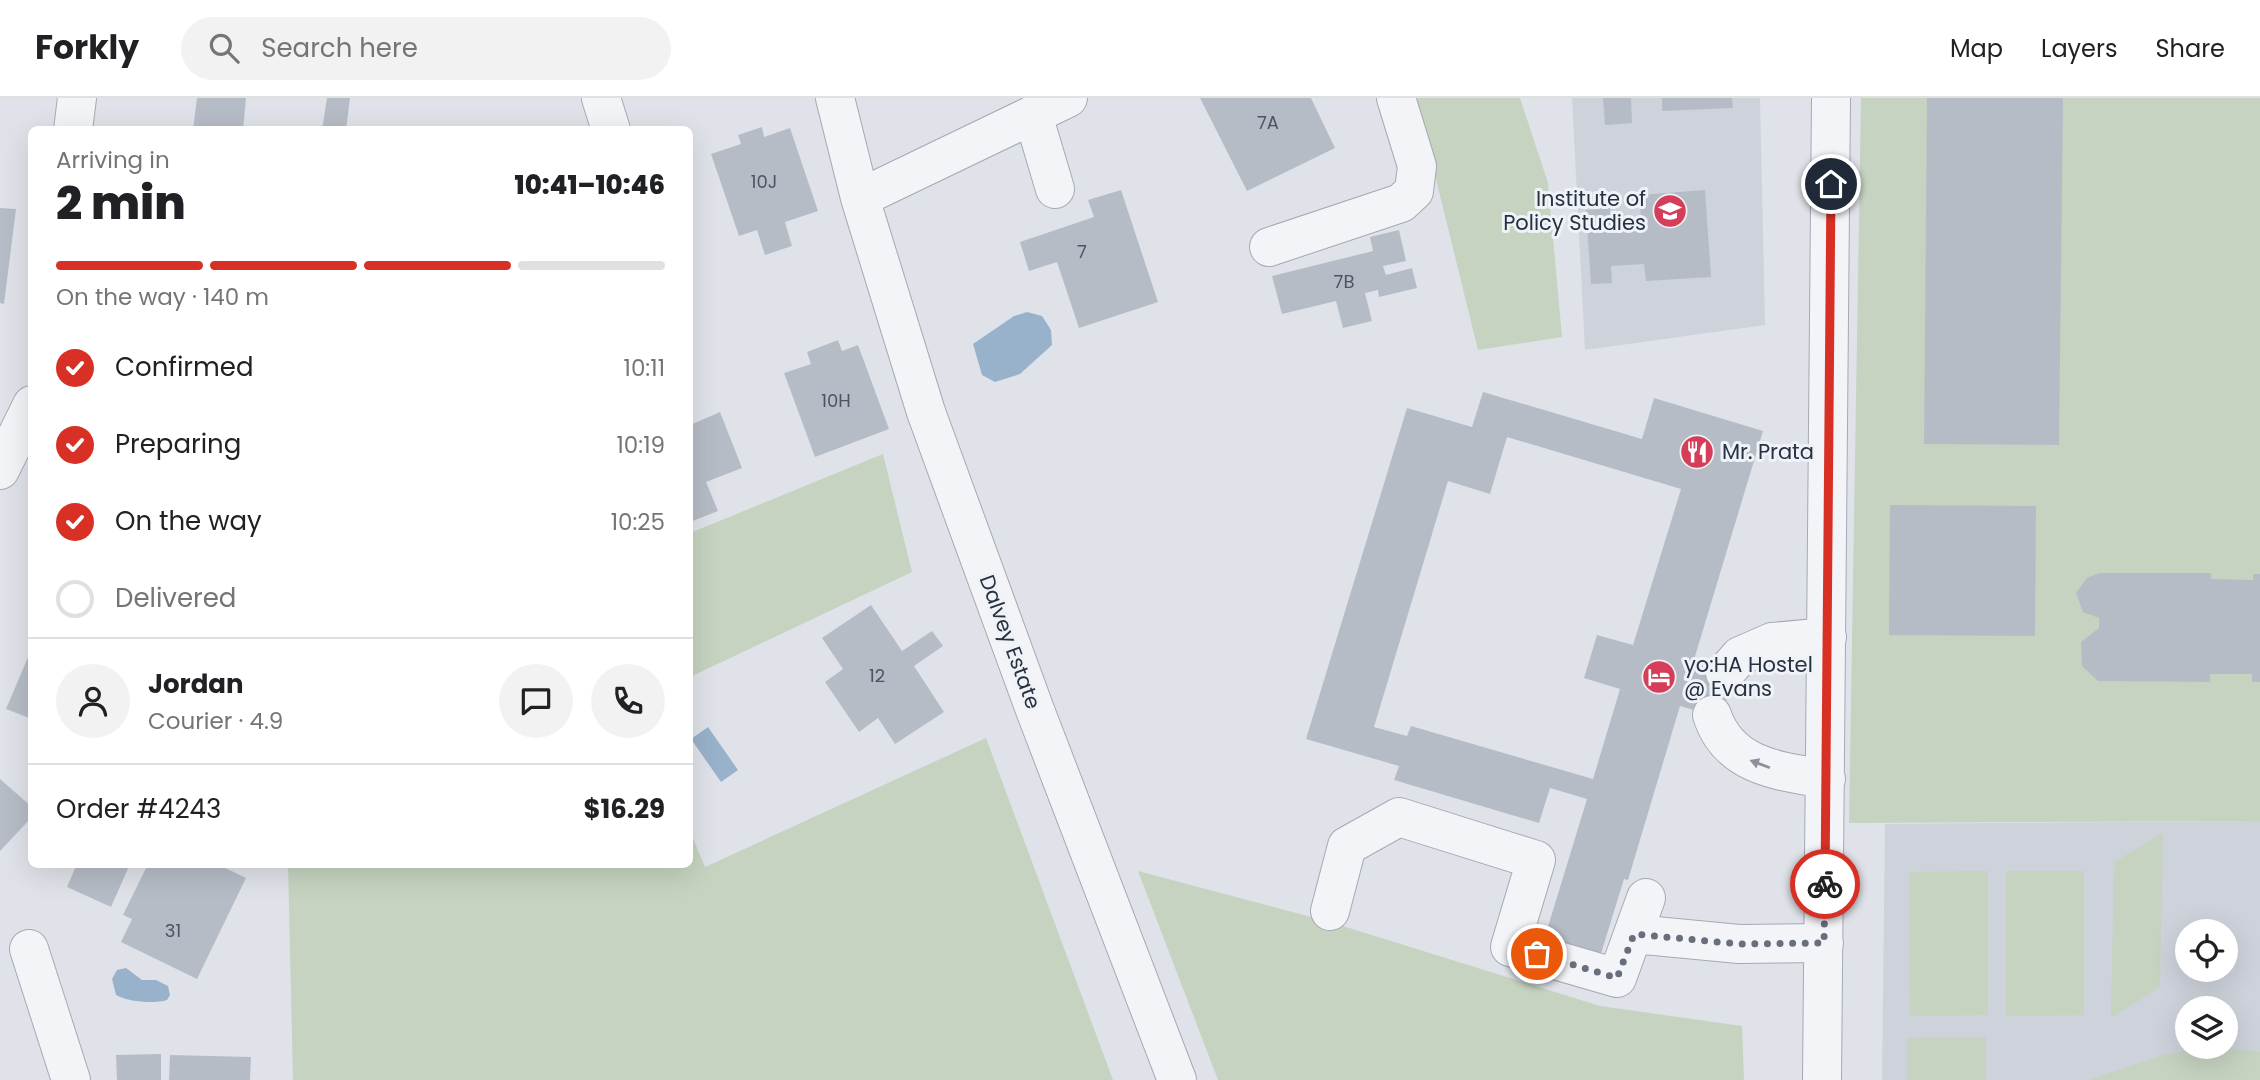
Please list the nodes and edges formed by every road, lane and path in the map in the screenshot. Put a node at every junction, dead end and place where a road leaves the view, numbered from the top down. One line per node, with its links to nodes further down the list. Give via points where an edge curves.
1 (77, 98): 8 (street)
2 (601, 98): 9 (street)
3 (835, 98): 11 (street, Dalvey Estate)
4 (1069, 98): 7 (street)
5 (1396, 98): 12 (street, via 1417,166 1414,191 1401,203)
6 (1832, 98): 15 (street)
7 (1033, 115): 10 (street); 11 (street)
8 (74, 126)
9 (610, 126)
10 (1055, 189)
11 (860, 198): 25 (street, Dalvey Estate, via 926,412)
12 (1269, 247)
13 (28, 413): 14 (street)
14 (0, 470)
15 (1827, 637): 16 (street, via 1772,642 1740,656); 18 (street)
16 (1725, 673)
17 (1712, 715): 18 (street, one-way to 17, via 1784,772 1746,758 1718,734)
18 (1826, 779): 22 (street)
19 (1646, 898): 21 (street)
20 (1330, 911): 21 (street, via 1348,846 1399,817 1536,860 1510,947 1617,978)
21 (1634, 934): 22 (street, via 1739,944)
22 (1824, 943): 26 (street)
23 (29, 949): 24 (street)
24 (71, 1080)
25 (1177, 1080)
26 (1822, 1080)

